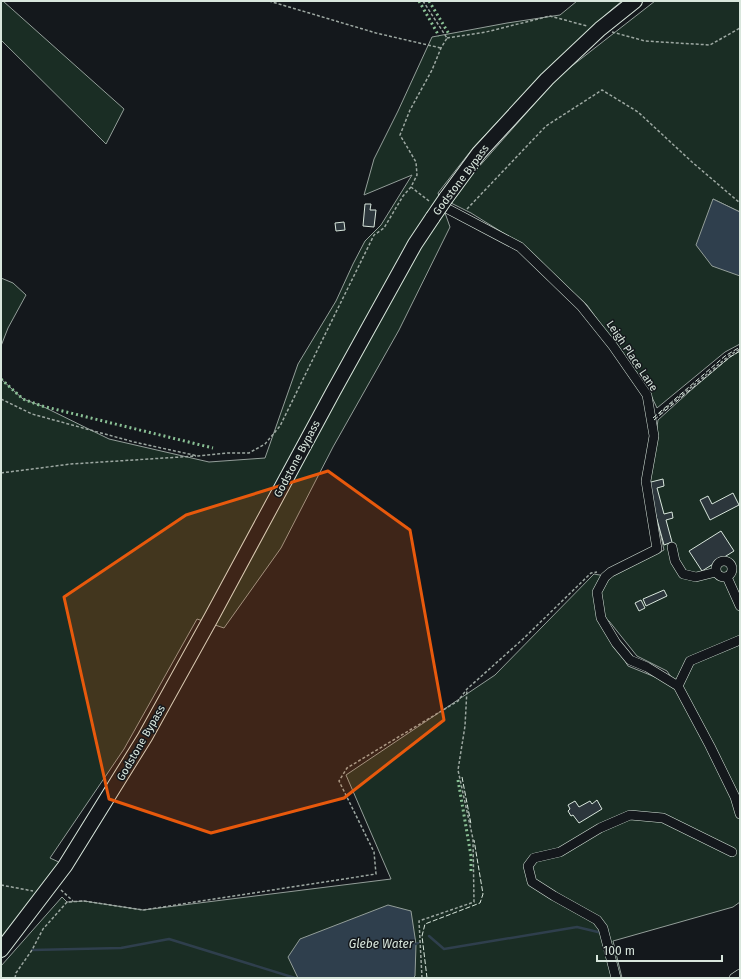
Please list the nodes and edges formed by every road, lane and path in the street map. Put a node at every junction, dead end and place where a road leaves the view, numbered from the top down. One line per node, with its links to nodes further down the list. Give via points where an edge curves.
1 (268, 1): 4 (path, via 376,33)
2 (423, 1): 4 (path, via 447,38)
3 (635, 1): 8 (highway, Godstone Bypass, via 600,29 547,79 479,153)
4 (441, 48): 5 (path, via 400,135 416,162 417,175)
5 (412, 187): 6 (path); 13 (path, via 403,196 384,228 374,235 280,426 265,444 249,453)
6 (430, 201)
7 (740, 203): 9 (path, via 638,112 602,90 546,126)
8 (447, 204): 9 (street, Leigh Place Lane); 26 (highway, Godstone Bypass, bridge, via 432,217 415,244 145,737 65,866)
9 (460, 217): 12 (street, Leigh Place Lane, via 520,247 581,306 647,395)
10 (740, 349): 12 (path)
11 (1, 399): 13 (path, via 32,414 134,442)
12 (652, 420): 16 (street, Leigh Place Lane, via 654,436 646,481 657,549)
13 (198, 456): 14 (path, via 71,464)
14 (1, 473)
15 (672, 547): 17 (street, via 675,561 683,574 696,577)
16 (611, 572): 21 (street, Leigh Place Lane, via 605,577 597,592 601,618 630,660); 22 (path, via 591,573)
17 (716, 572): 18 (street, via 721,577); 18 (street, via 716,566 720,562 728,562 732,570)
18 (727, 577): 19 (street)
19 (740, 606)
20 (740, 640): 21 (street, via 690,661)
21 (678, 686): 23 (street, via 735,797)
22 (467, 689): 27 (path, via 458,701 346,768 339,781 374,852 376,874 143,910); 31 (path, via 465,726 458,770 473,839 474,902 419,921)
23 (740, 814)
24 (732, 852): 32 (street, via 663,818 630,815 600,828 560,852 534,858 528,866 532,882 597,920 603,928)
25 (1, 885): 26 (path)
26 (48, 888): 27 (path); 28 (highway, Godstone Bypass)
27 (72, 901): 30 (path, via 67,902 43,929)
28 (1, 950)
29 (740, 974): 33 (street)
30 (15, 978)
31 (422, 978)
32 (616, 978)
33 (734, 978)

